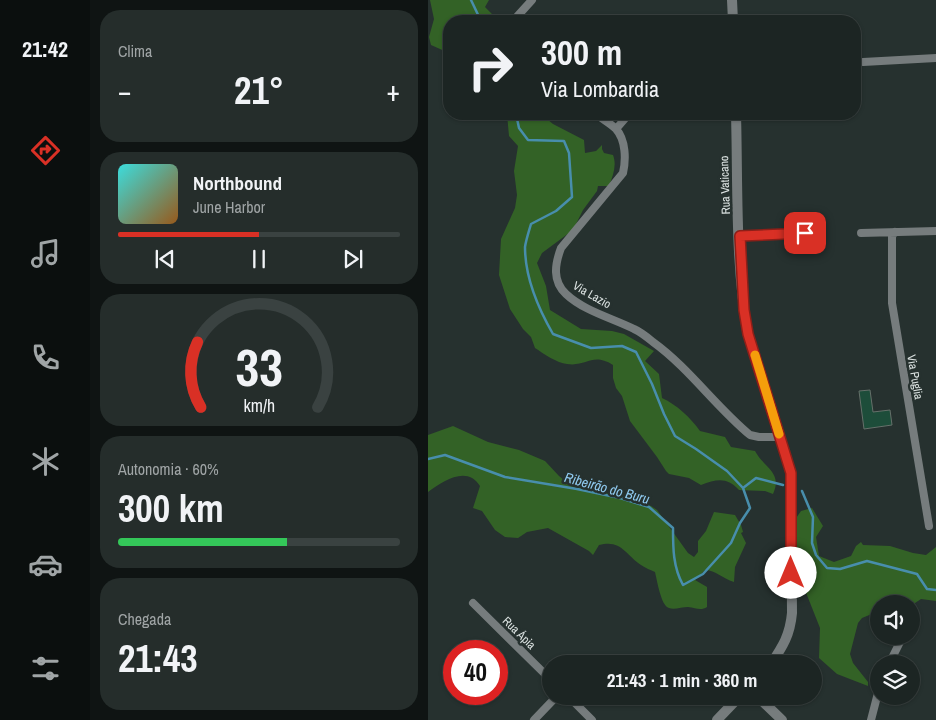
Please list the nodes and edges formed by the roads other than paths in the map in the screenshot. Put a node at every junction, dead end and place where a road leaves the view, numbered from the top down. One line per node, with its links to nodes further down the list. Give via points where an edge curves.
1 (532, 0): 3 (street)
2 (732, 0): 4 (street)
3 (519, 15)
4 (733, 15)
5 (936, 58): 6 (street)
6 (863, 62)
7 (604, 120): 10 (street)
8 (624, 120): 10 (street)
9 (736, 120): 15 (street, Rua Vaticano)
10 (616, 130): 16 (street, Via Lazio, via 624,149 623,173 561,248 555,271 559,284 577,301 636,330 659,346 750,435)
11 (936, 231): 12 (street)
12 (895, 232): 14 (street); 17 (street, Via Puglia, via 892,236 892,303)
13 (805, 233): 15 (street)
14 (861, 233)
15 (740, 236): 16 (street, Rua Vaticano, via 748,334)
16 (780, 436): 19 (street, Rua Vaticano, via 791,473 792,613 790,629)
17 (929, 526)
18 (473, 603): 20 (street, Rua Ápia)
19 (777, 655)
20 (542, 672)
21 (548, 705): 26 (street)
22 (577, 705): 27 (street)
23 (731, 705): 28 (street)
24 (766, 705): 29 (street)
25 (875, 705): 30 (street)
26 (534, 720)
27 (592, 720)
28 (717, 720)
29 (782, 720)
30 (871, 720)

